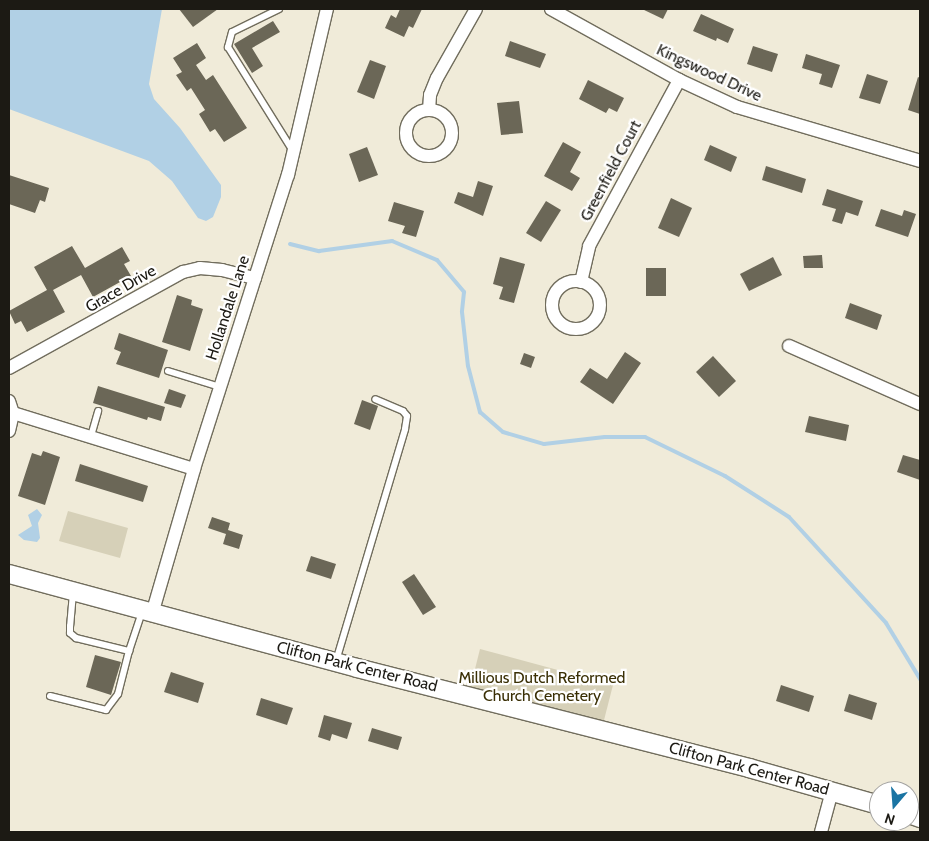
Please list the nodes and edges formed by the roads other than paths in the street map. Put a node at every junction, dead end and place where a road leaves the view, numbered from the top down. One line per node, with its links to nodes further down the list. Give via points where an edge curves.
1 (279, 9): 7 (lane, via 232,32 228,47)
2 (327, 9): 7 (street, Hollandale Lane)
3 (476, 9): 6 (street, via 430,95)
4 (551, 9): 5 (street, Kingswood Drive)
5 (679, 80): 8 (street, Kingswood Drive, via 737,107); 10 (street, Greenfield Court, via 589,246)
6 (429, 110)
7 (293, 151): 9 (street, Hollandale Lane)
8 (920, 161)
9 (255, 278): 12 (street, Grace Drive, via 200,268 183,272); 14 (street, Hollandale Lane)
10 (581, 282)
11 (789, 346): 16 (street)
12 (9, 368)
13 (168, 371): 14 (lane)
14 (220, 387): 21 (street, Hollandale Lane)
15 (375, 399): 26 (lane, via 404,411 407,416)
16 (920, 404)
17 (11, 407): 19 (street); 20 (street)
18 (98, 411): 20 (lane)
19 (9, 430)
20 (91, 436): 21 (street)
21 (194, 469): 24 (street, Hollandale Lane)
22 (9, 574): 23 (street, Clifton Park Center Road)
23 (73, 592): 24 (street, Clifton Park Center Road); 25 (lane, via 70,633 76,638)
24 (147, 612): 25 (lane); 26 (street, Clifton Park Center Road)
25 (129, 650): 27 (lane, via 118,694 106,710)
26 (336, 663): 28 (street, Clifton Park Center Road)
27 (50, 696)
28 (832, 791): 29 (street, Clifton Park Center Road); 30 (street)
29 (869, 802)
30 (821, 832)

